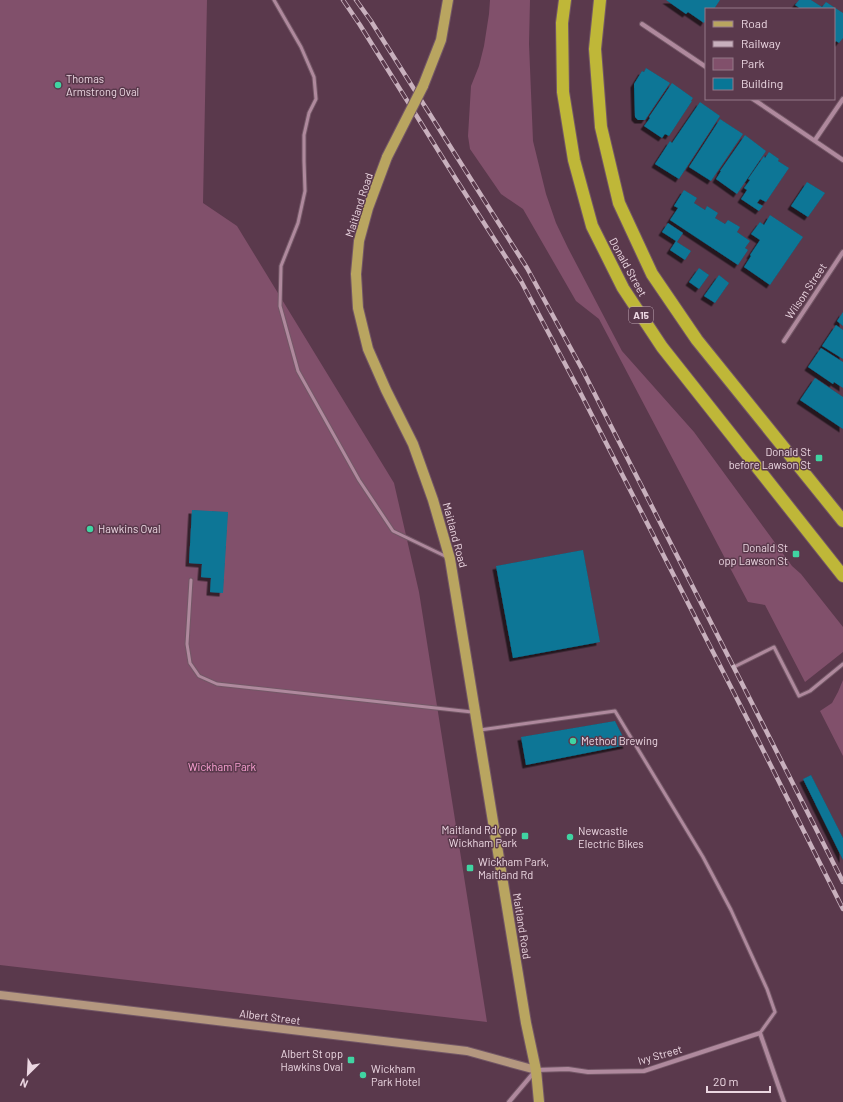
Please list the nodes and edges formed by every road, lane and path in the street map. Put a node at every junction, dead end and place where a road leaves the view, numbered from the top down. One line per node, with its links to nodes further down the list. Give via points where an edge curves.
1 (274, 0): 14 (lane, via 301,47 314,76 316,99 309,113 304,135 304,197 298,223 281,266 280,306 298,371 359,480 393,532)
2 (448, 0): 14 (main road, Maitland Road, bridge, via 441,40 423,86 387,157 368,208 359,241 356,274 358,308 368,349 413,444)
3 (565, 0): 15 (highway, Donald Street / A15, via 562,23 563,92 574,160 592,226 623,288 662,347)
4 (600, 0): 13 (highway, Donald Street, via 595,49 601,127 622,210 652,274 697,340)
5 (642, 24): 6 (street)
6 (705, 66)
7 (843, 99): 9 (street)
8 (755, 100): 9 (street)
9 (815, 140): 10 (street)
10 (843, 160)
11 (843, 252): 12 (street, Wilson Street)
12 (784, 341)
13 (843, 521)
14 (450, 559): 19 (main road, Maitland Road)
15 (843, 576)
16 (191, 580): 19 (lane, via 187,644 190,663 199,676 211,682)
17 (843, 664): 18 (lane, via 810,691 799,696 774,647)
18 (734, 667)
19 (475, 712): 20 (main road, Maitland Road)
20 (478, 730): 22 (lane, via 615,711 703,857 731,910 767,989 775,1012); 23 (main road, Maitland Road)
21 (0, 995): 23 (main road, Albert Street, via 467,1051)
22 (760, 1033): 23 (street, Ivy Street, via 644,1071); 26 (street)
23 (536, 1070): 24 (street); 25 (main road, Maitland Road)
24 (509, 1102)
25 (539, 1102)
26 (784, 1102)

